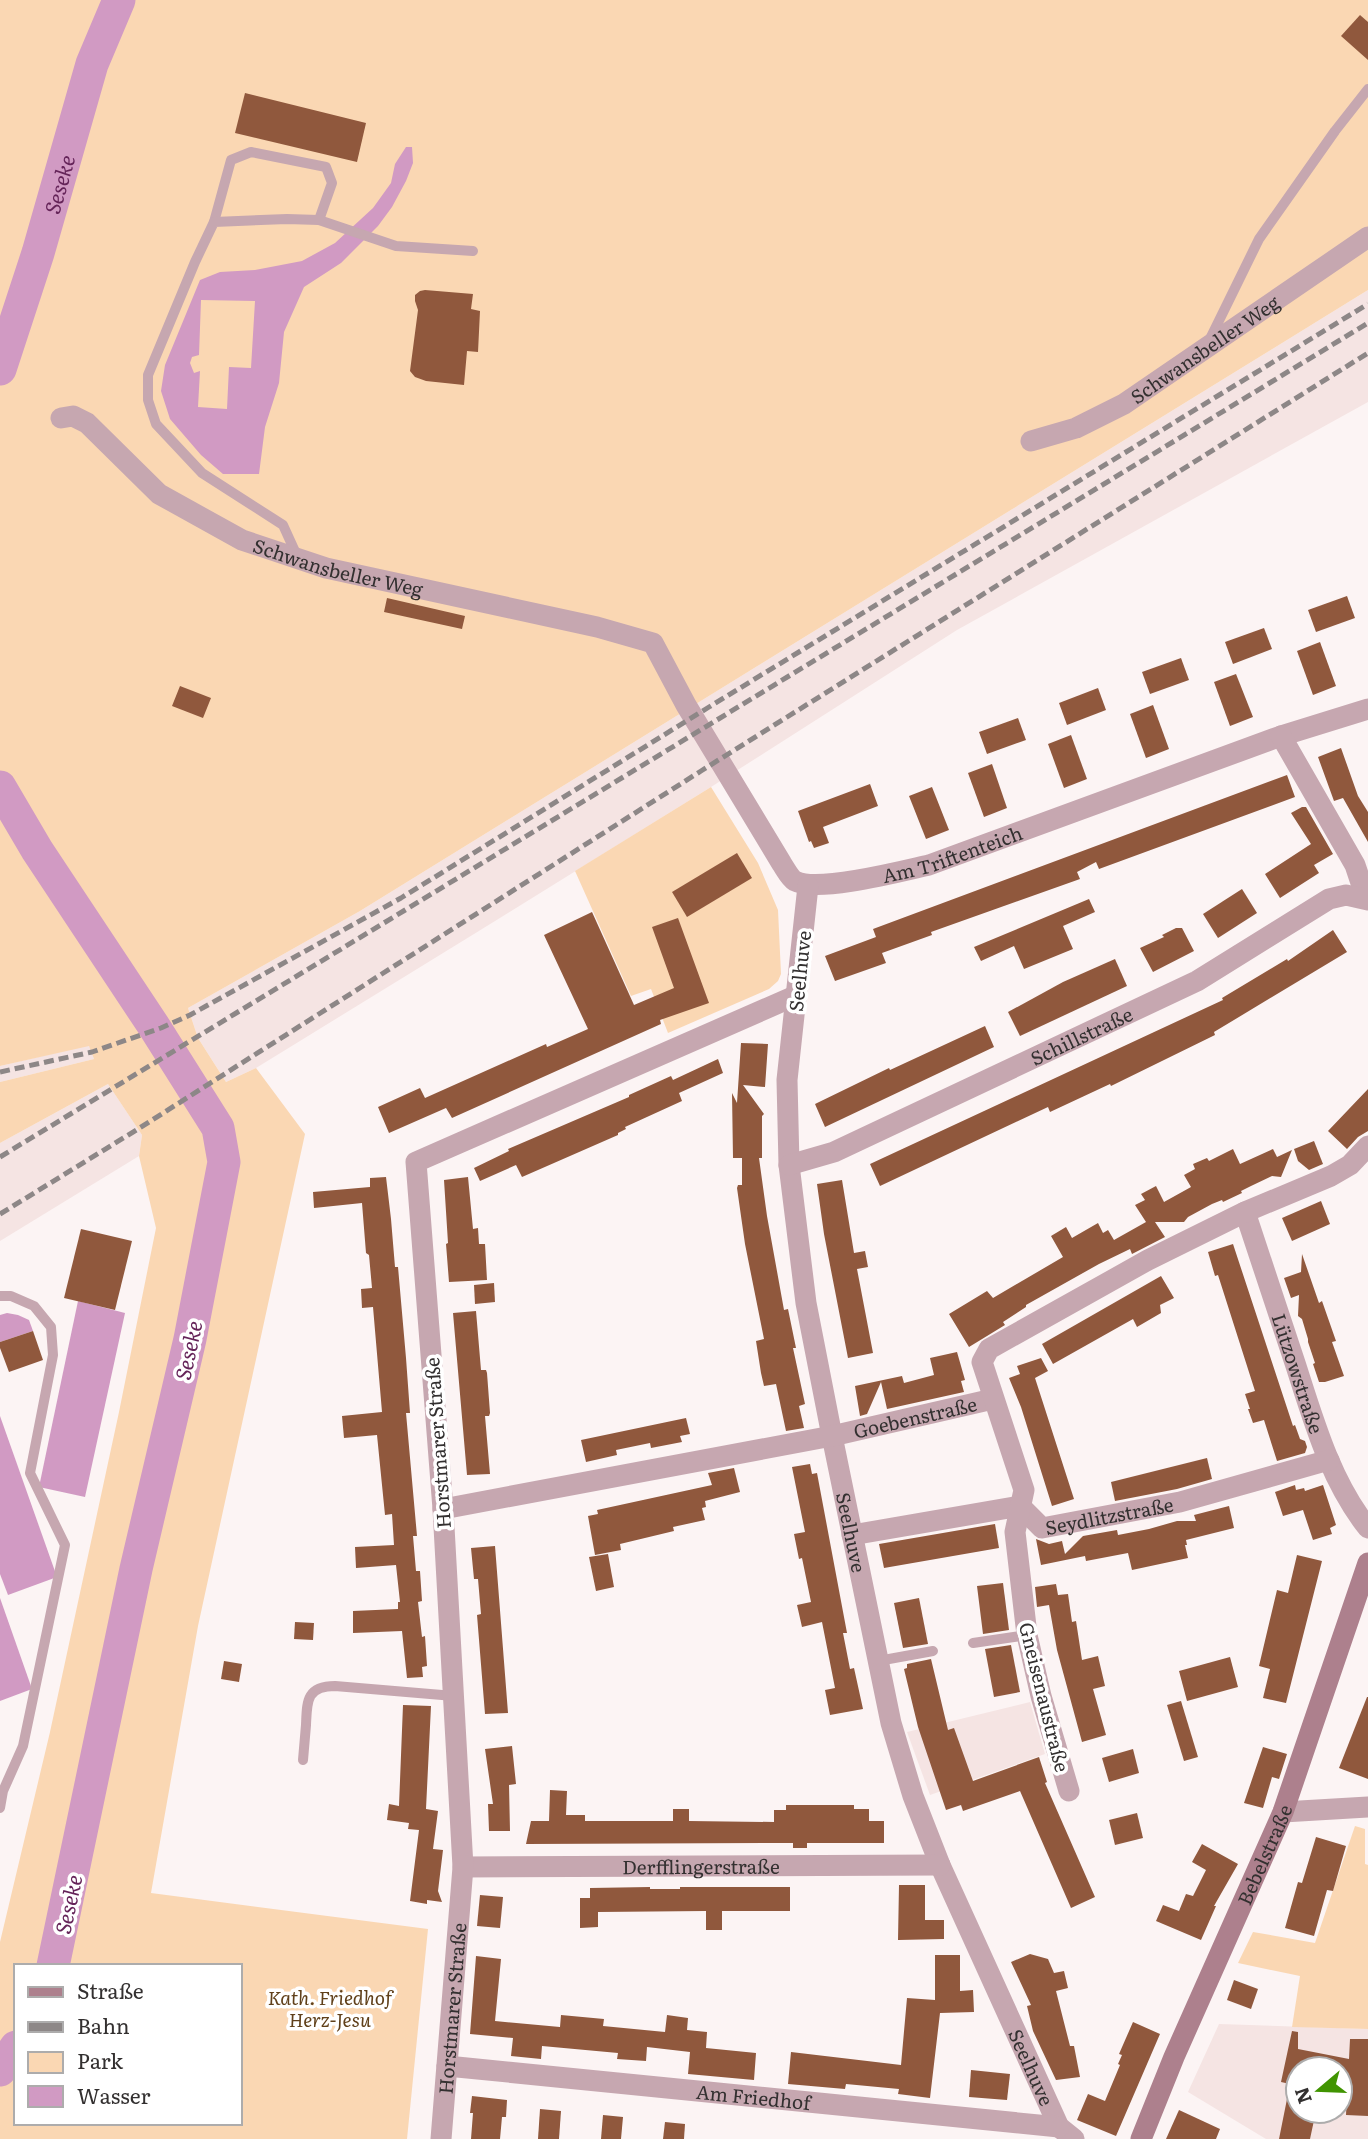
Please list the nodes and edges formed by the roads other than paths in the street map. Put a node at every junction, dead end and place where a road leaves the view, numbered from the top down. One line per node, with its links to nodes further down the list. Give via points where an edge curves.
1 (1368, 89): 6 (lane, via 1259,239)
2 (319, 220): 3 (lane); 3 (lane, via 332,183 326,167 251,152 231,160); 5 (lane, via 396,246)
3 (214, 222): 9 (lane, via 148,374 148,400 156,424 202,473 284,525)
4 (1368, 237): 6 (street, Schwansbeller Weg)
5 (473, 251)
6 (1206, 347): 8 (street, Schwansbeller Weg, via 1124,404 1076,428)
7 (61, 418): 9 (street, Schwansbeller Weg, via 73,416 87,424 159,494 243,540)
8 (1031, 441)
9 (298, 558): 12 (street, Schwansbeller Weg, via 653,643 782,864 793,880)
10 (1368, 709): 11 (street, Am Triftenteich)
11 (1281, 736): 12 (street, Am Triftenteich, via 929,865); 13 (street, Schillstraße, via 1355,865)
12 (808, 886): 14 (street, Seelhuve)
13 (1367, 899): 16 (street, Schillstraße, via 1346,895 1329,899 1197,981 834,1152)
14 (797, 995): 16 (street, Seelhuve, via 787,1080); 23 (street, Horstmarer Straße, via 416,1161)
15 (1368, 1146): 17 (street, Goebenstraße, via 1331,1176)
16 (789, 1165): 20 (street, Seelhuve, via 806,1303)
17 (1245, 1212): 19 (street, Goebenstraße, via 989,1349 982,1362); 21 (street, Lützowstraße)
18 (0, 1296): 33 (lane, via 34,1306 51,1328 53,1355 30,1473 65,1545 23,1746)
19 (993, 1399): 20 (street, Goebenstraße); 22 (street, Gneisenaustraße, via 1024,1490)
20 (832, 1436): 23 (street, Goebenstraße); 25 (street, Seelhuve)
21 (1329, 1460): 22 (street, Seydlitzstraße, via 1180,1502 1042,1528); 24 (street, Lützowstraße)
22 (1020, 1506): 25 (street, Seydlitzstraße); 27 (street, Gneisenaustraße, via 1015,1532)
23 (443, 1509): 31 (street, Horstmarer Straße)
24 (1368, 1528)
25 (852, 1535): 30 (street, Seelhuve)
26 (1368, 1563): 37 (main road, Bebelstraße)
27 (1027, 1635): 28 (lane); 34 (street, Gneisenaustraße)
28 (973, 1643)
29 (933, 1651): 30 (lane)
30 (878, 1661): 38 (street, Seelhuve, via 905,1772)
31 (454, 1696): 32 (lane, via 321,1687 307,1701); 39 (street, Horstmarer Straße)
32 (303, 1760)
33 (1, 1788): 36 (lane)
34 (1069, 1791)
35 (1368, 1807): 37 (street)
36 (0, 1808)
37 (1283, 1812): 43 (main road, Bebelstraße)
38 (940, 1865): 39 (street, Derfflingerstraße); 41 (street, Seelhuve)
39 (463, 1867): 40 (street, Horstmarer Straße)
40 (447, 2066): 41 (street, Am Friedhof); 42 (street, Horstmarer Straße)
41 (1066, 2133)
42 (441, 2139)
43 (1141, 2139)

